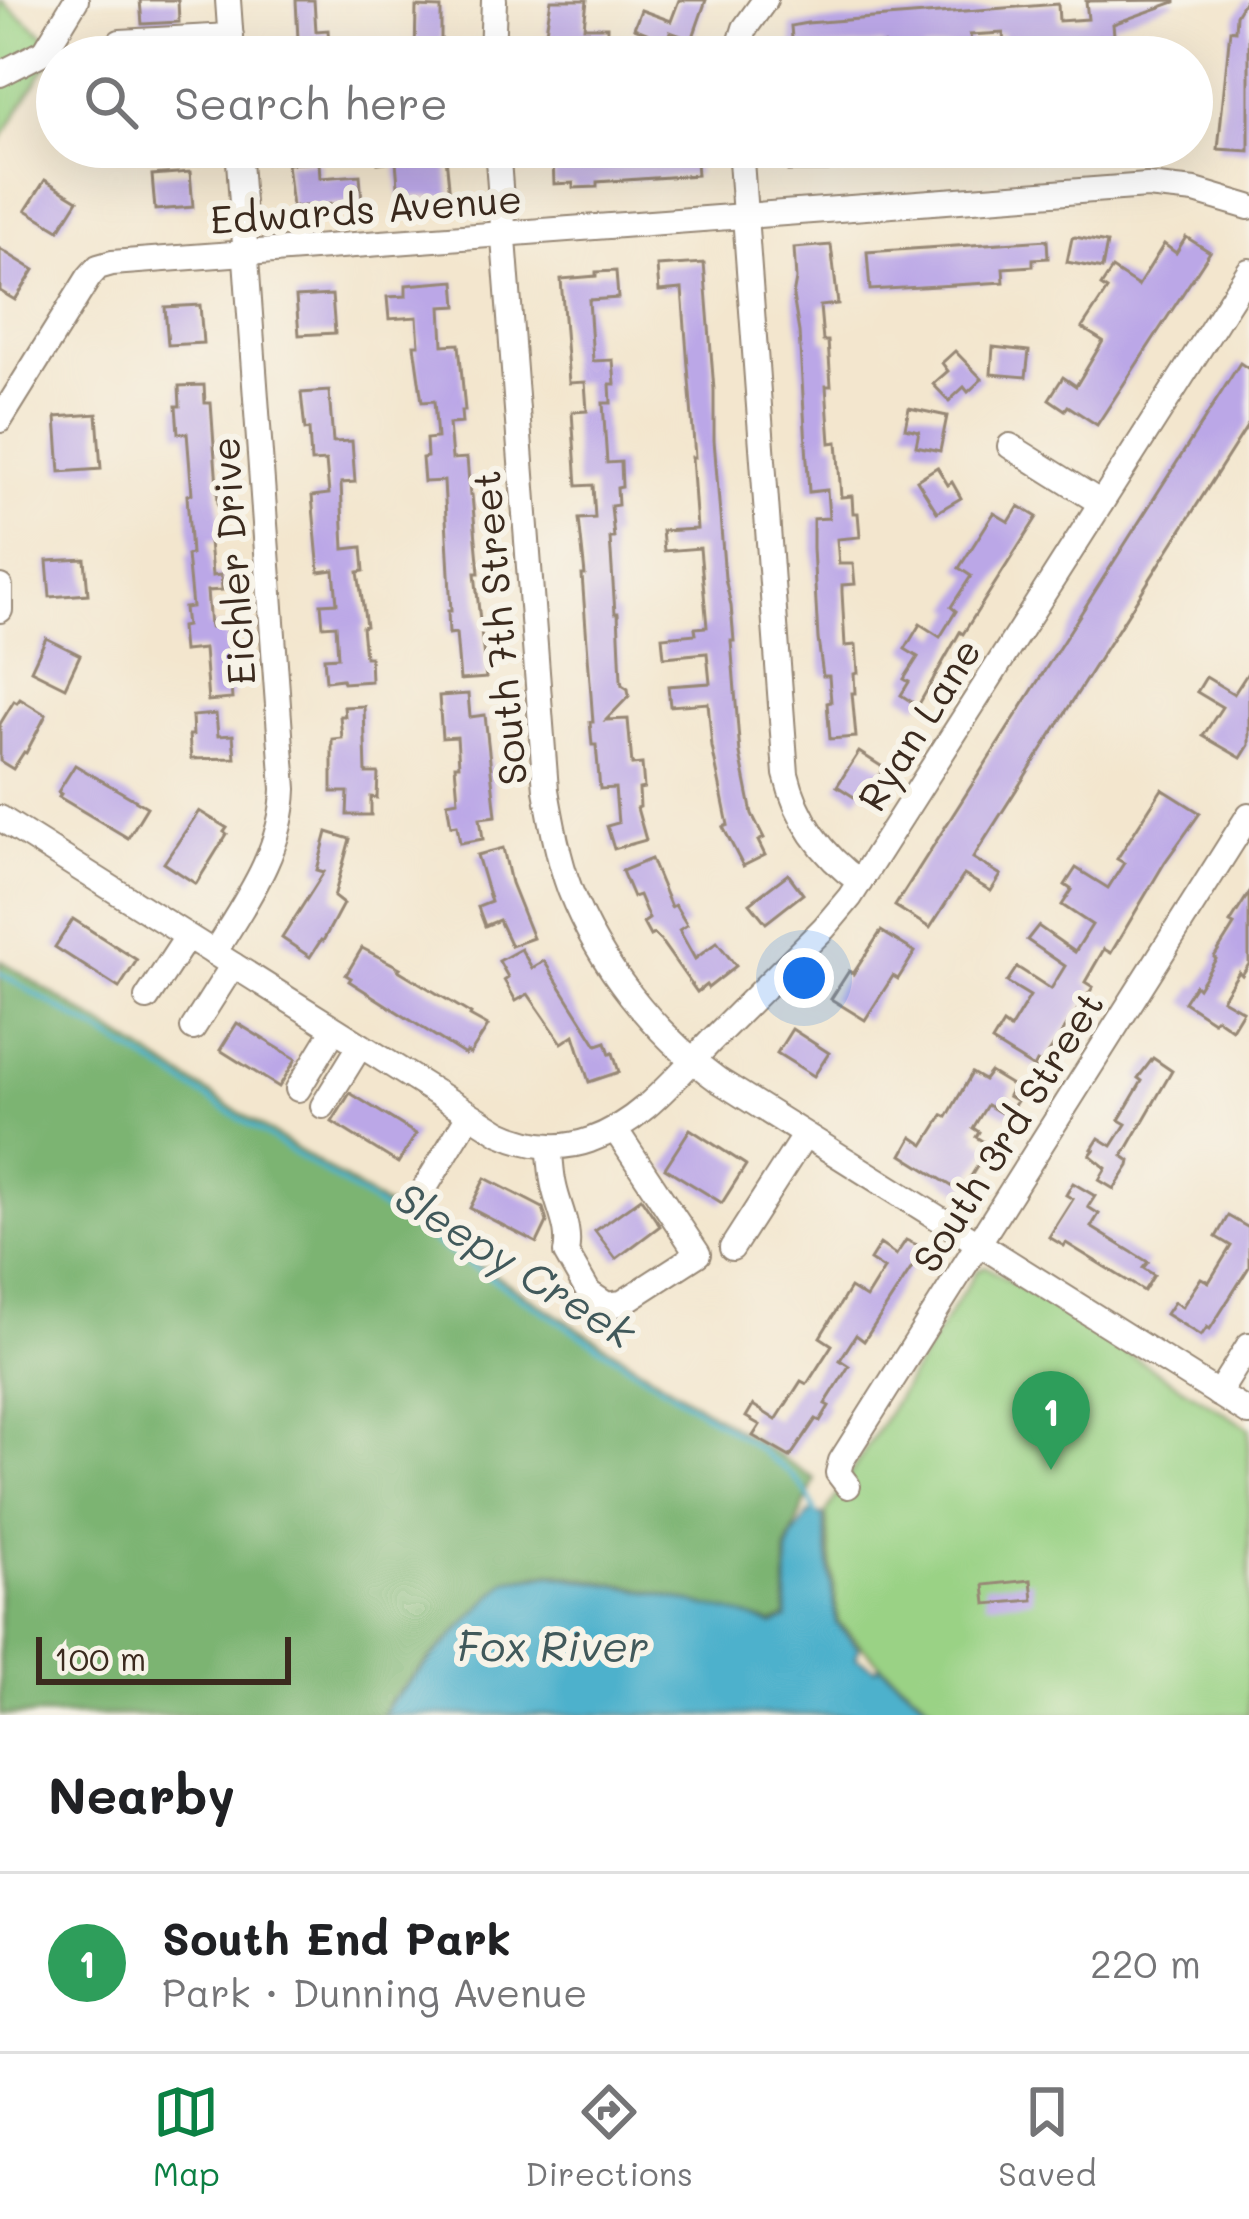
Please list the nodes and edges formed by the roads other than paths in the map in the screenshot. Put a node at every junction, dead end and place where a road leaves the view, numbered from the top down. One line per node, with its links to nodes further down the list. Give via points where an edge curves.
1 (76, 0): 5 (street)
2 (228, 0): 6 (street)
3 (494, 0): 7 (street)
4 (765, 0): 8 (street)
5 (54, 36)
6 (230, 36)
7 (493, 36)
8 (743, 36)
9 (36, 56): 10 (street)
10 (0, 74)
11 (239, 168): 17 (street, Eichler Drive)
12 (499, 168): 16 (street, South 7th Street)
13 (742, 168): 15 (street)
14 (1249, 207): 15 (street, Edwards Avenue, via 1147,186)
15 (746, 217): 16 (street, Edwards Avenue); 26 (street, via 786,774 814,838)
16 (504, 234): 17 (street, Edwards Avenue); 33 (street, South 7th Street, via 554,835 571,893 607,961)
17 (245, 252): 19 (street, Edwards Avenue, via 98,267); 28 (street, Eichler Drive, via 284,800 278,835)
18 (1249, 271): 21 (street, Ryan Lane)
19 (0, 420)
20 (1010, 446): 21 (street)
21 (1101, 503): 26 (street, Ryan Lane)
22 (0, 587): 23 (street)
23 (0, 610)
24 (1249, 815): 41 (street, South 3rd Street)
25 (0, 818): 27 (street)
26 (860, 883): 33 (street, Ryan Lane)
27 (187, 937): 28 (street); 29 (street)
28 (223, 959): 30 (street, Eichler Drive); 31 (street)
29 (148, 998)
30 (193, 1028)
31 (334, 1030): 32 (street); 34 (street)
32 (360, 1046): 35 (street); 36 (street)
33 (692, 1061): 37 (street, Ryan Lane); 38 (street, South 7th Street)
34 (298, 1089)
35 (323, 1106)
36 (469, 1115): 39 (street, via 513,1138); 40 (street)
37 (614, 1130): 39 (street, Ryan Lane); 39 (street, via 698,1254 622,1303 607,1305 589,1293 566,1253 553,1182)
38 (804, 1136): 41 (street, South 7th Street); 42 (street)
39 (561, 1145)
40 (427, 1186)
41 (977, 1245): 44 (street, South 7th Street); 46 (street, South 3rd Street, via 840,1464)
42 (732, 1248)
43 (1249, 1345): 44 (street)
44 (1218, 1394): 45 (street, South 7th Street)
45 (1249, 1413)
46 (848, 1486)

